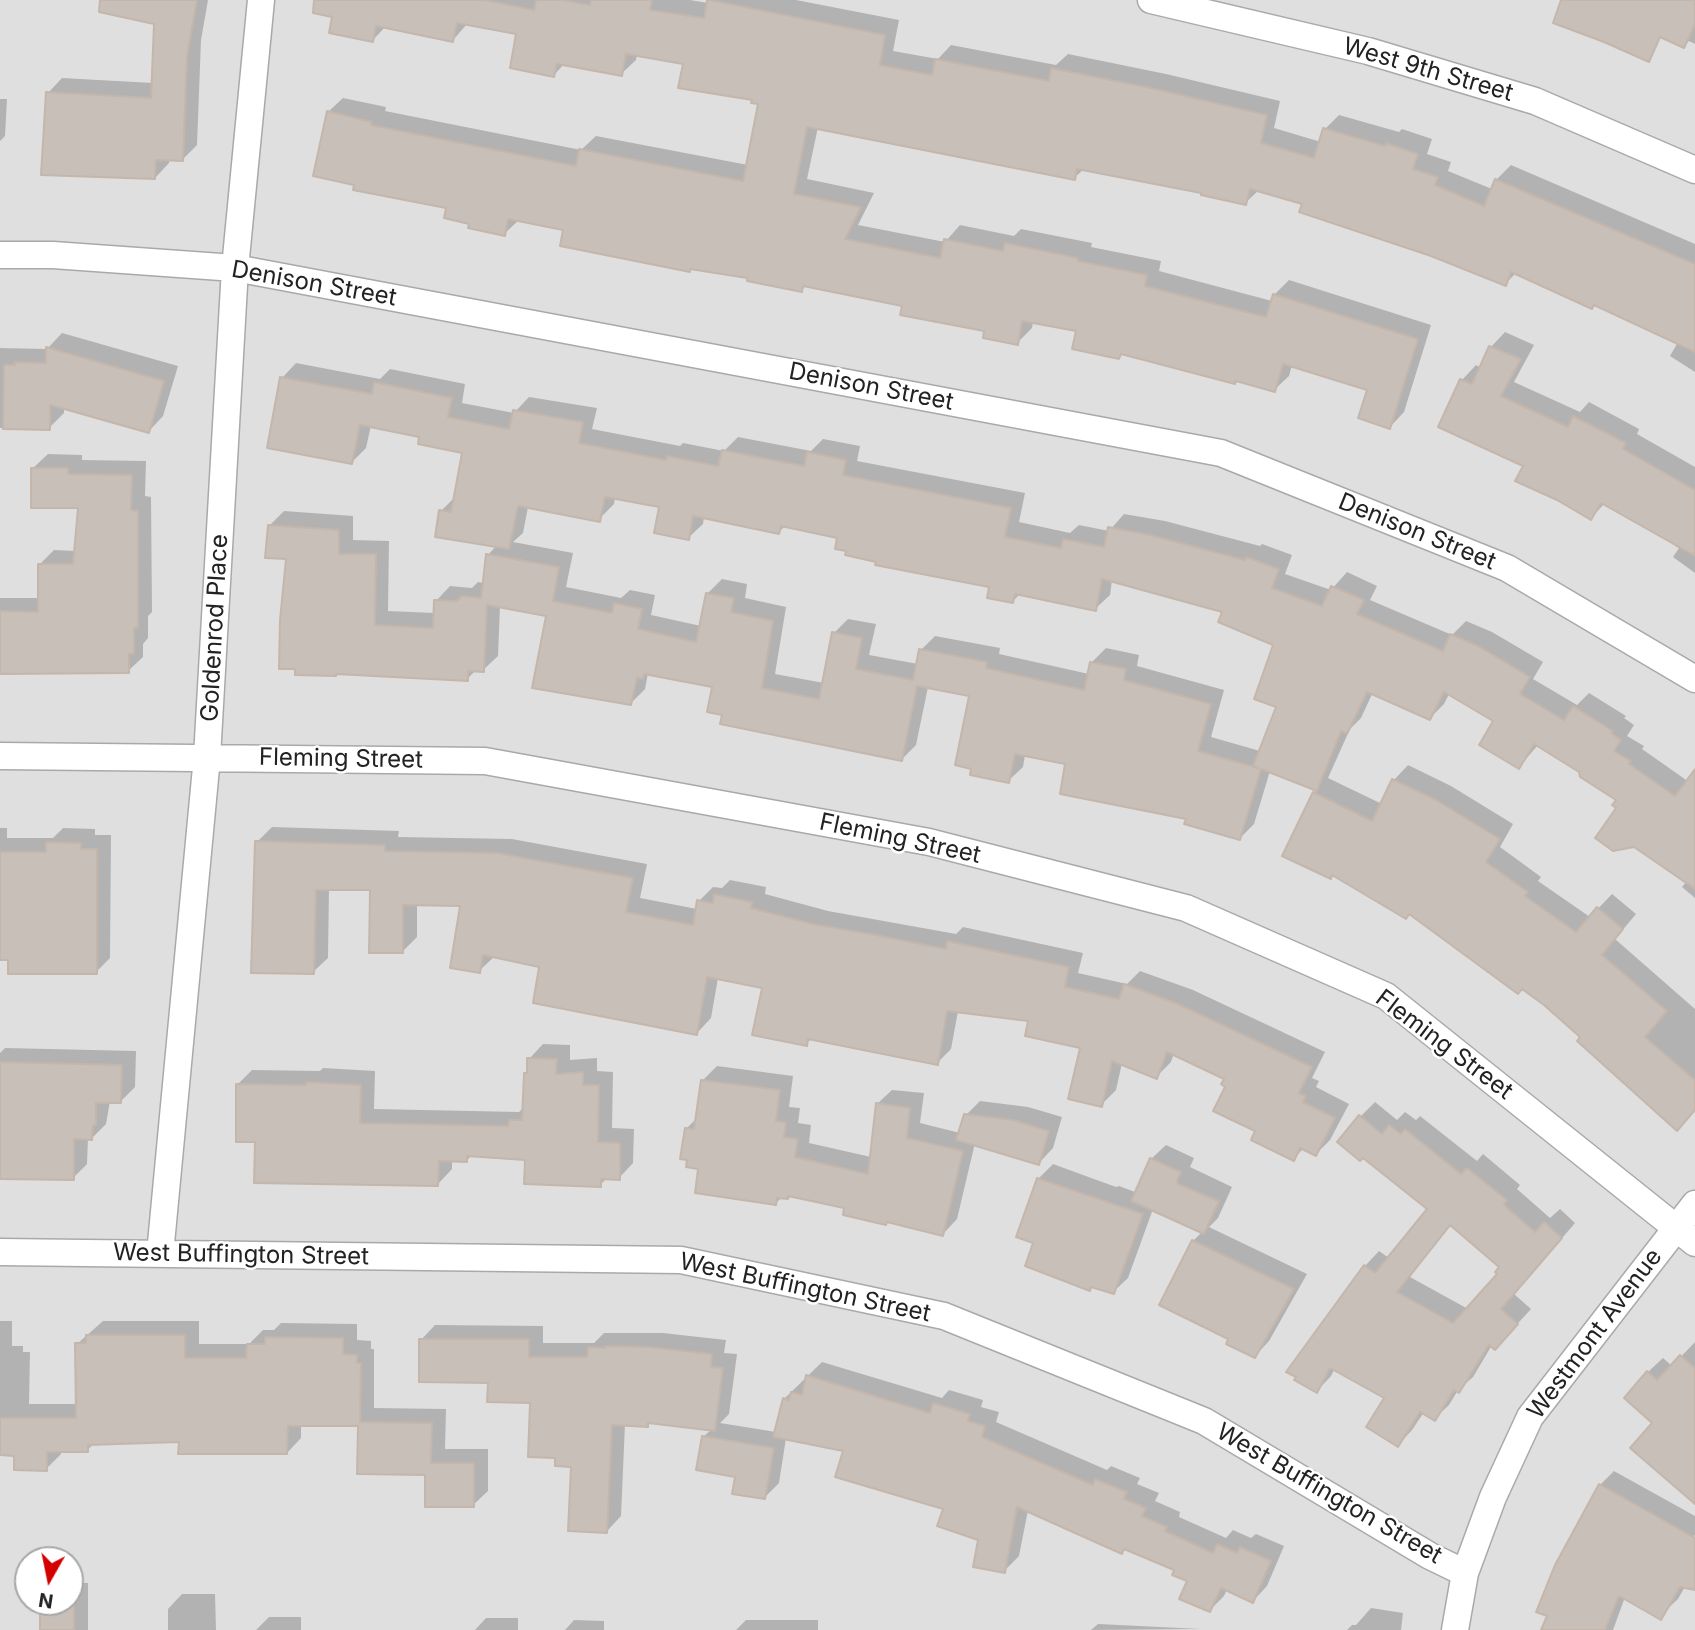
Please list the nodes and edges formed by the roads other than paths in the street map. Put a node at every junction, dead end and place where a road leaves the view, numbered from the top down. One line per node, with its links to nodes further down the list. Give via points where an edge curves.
1 (261, 0): 5 (street, Goldenrod Place)
2 (1151, 0): 3 (street, West 9th Street, via 1368,51 1535,101)
3 (1695, 170)
4 (0, 255): 5 (street, Denison Street)
5 (235, 268): 6 (street, Denison Street, via 1221,453 1507,568); 8 (street, Goldenrod Place)
6 (1695, 679)
7 (0, 756): 8 (street, Fleming Street)
8 (207, 757): 10 (street, Fleming Street, via 485,761 929,842 1186,908 1385,996); 12 (street, Goldenrod Place)
9 (1695, 1205): 10 (street, Westmont Avenue)
10 (1686, 1234): 13 (street, Westmont Avenue, via 1530,1417)
11 (0, 1252): 12 (street, West Buffington Street)
12 (160, 1254): 13 (street, West Buffington Street, via 681,1260 944,1316 1203,1421)
13 (1465, 1573): 14 (street, Westmont Avenue)
14 (1455, 1630)

